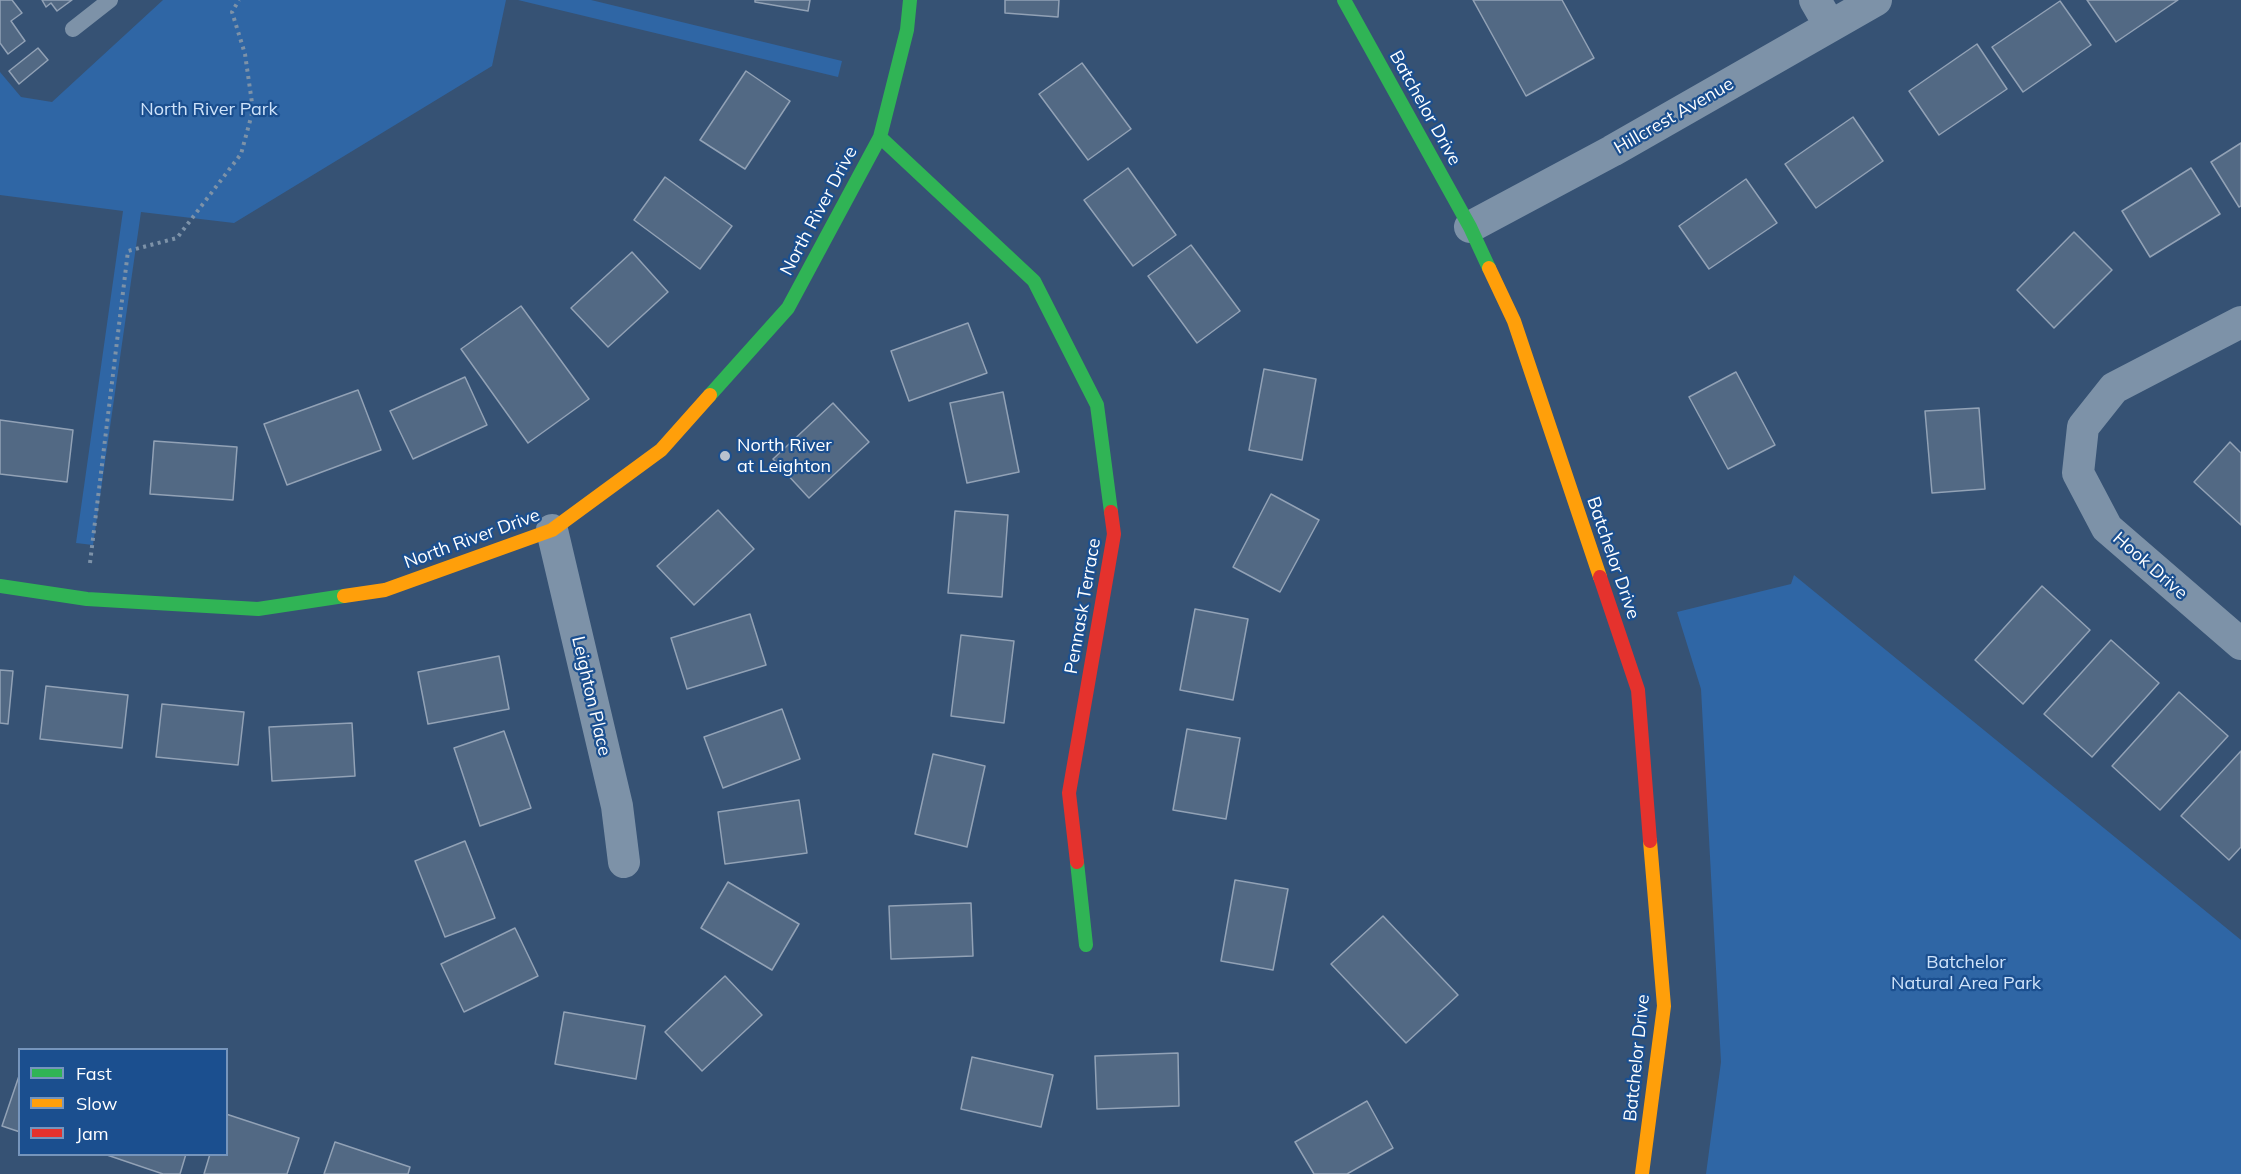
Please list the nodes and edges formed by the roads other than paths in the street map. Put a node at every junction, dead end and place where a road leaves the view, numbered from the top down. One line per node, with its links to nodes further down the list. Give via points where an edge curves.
1 (110, 0): 6 (lane)
2 (910, 0): 7 (street, North River Drive, via 908,30)
3 (1344, 0): 8 (street, Batchelor Drive)
4 (1876, 0): 5 (street, Hillcrest Avenue)
5 (1823, 13): 8 (street, Hillcrest Avenue, via 1612,151)
6 (73, 29)
7 (880, 137): 10 (street, North River Drive, via 788,308 661,450); 14 (street, Pennask Terrace, via 1034,282 1097,405 1114,534 1069,793)
8 (1470, 227): 15 (street, Batchelor Drive, via 1514,321 1638,690 1664,1006)
9 (2241, 322): 12 (street, Hook Drive, via 2114,388 2083,427 2078,473 2107,528)
10 (552, 530): 11 (street, North River Drive, via 385,590 258,609 87,599); 13 (street, Leighton Place, via 617,806)
11 (0, 586)
12 (2241, 644)
13 (624, 862)
14 (1086, 945)
15 (1642, 1174)

